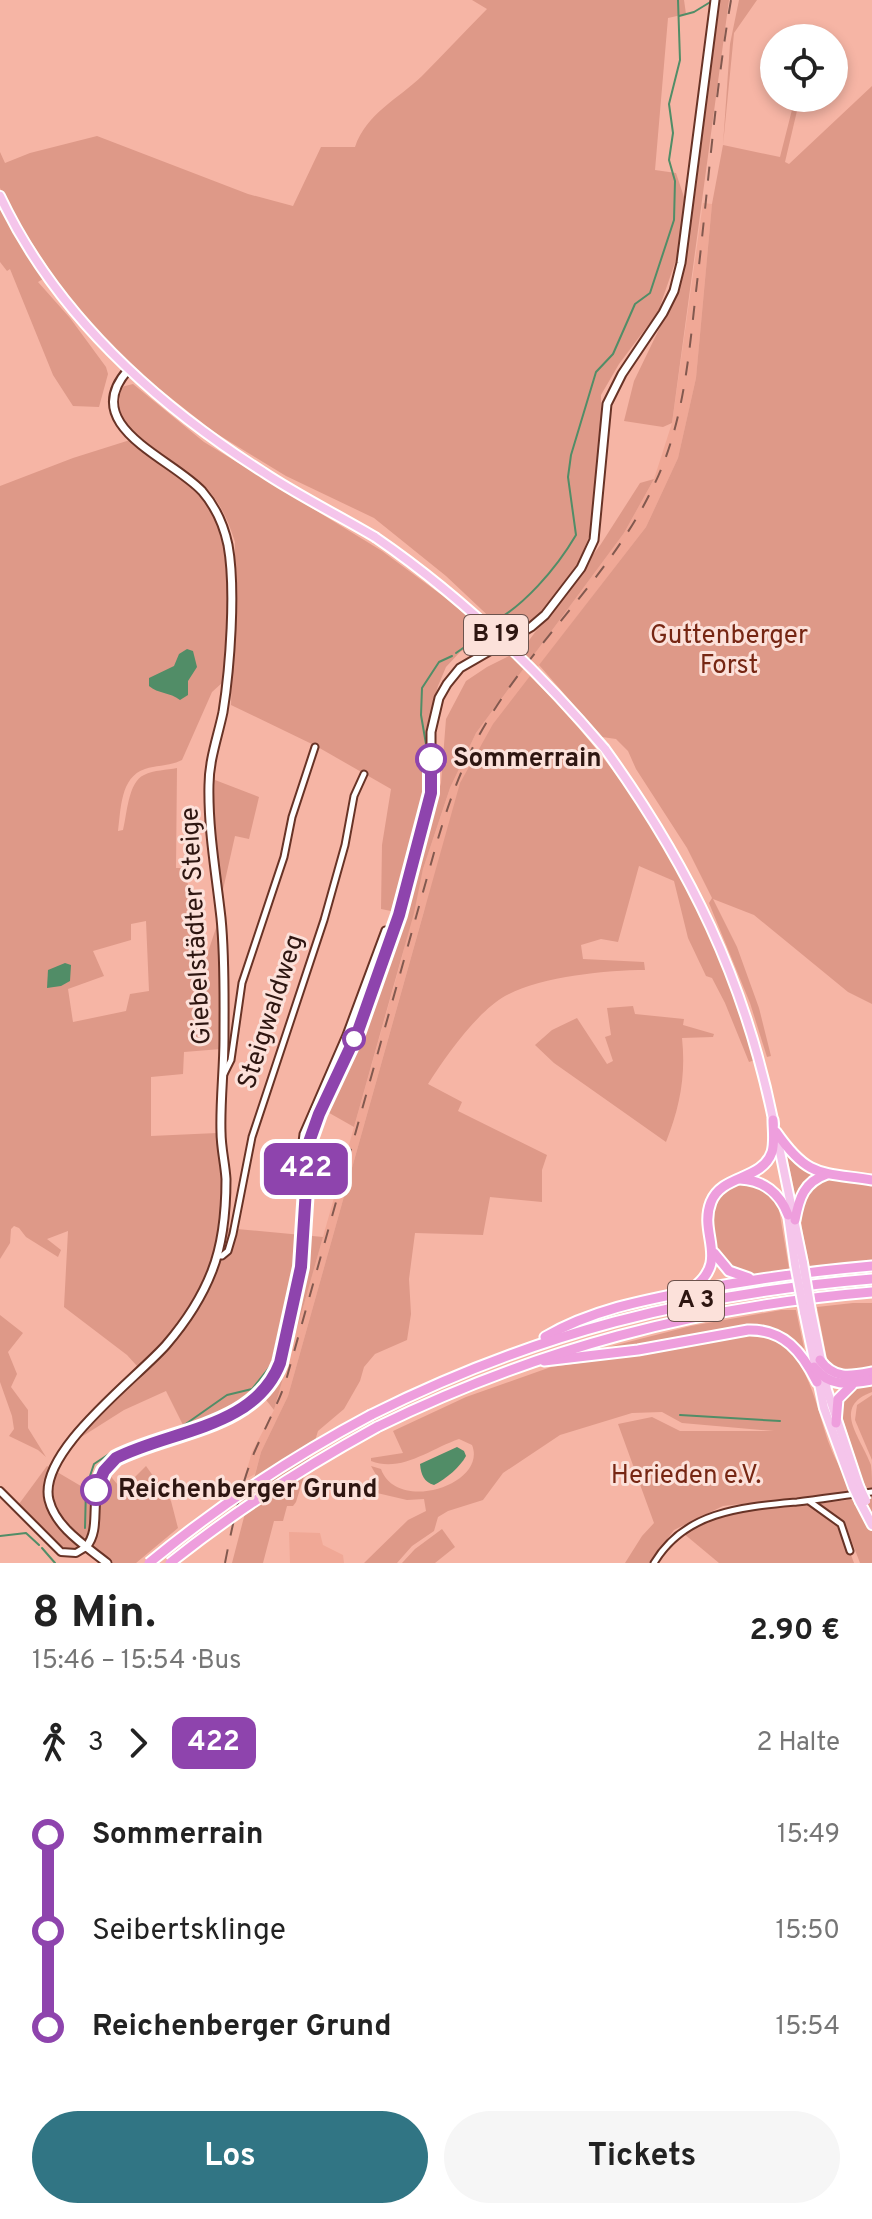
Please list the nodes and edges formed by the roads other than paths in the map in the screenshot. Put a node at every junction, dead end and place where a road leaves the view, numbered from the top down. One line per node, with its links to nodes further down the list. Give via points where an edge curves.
1 (715, 0): 7 (main road, via 681,263 663,313 607,404 594,540 581,568 545,615 460,668 439,698 431,732 431,793 399,915)
2 (0, 196): 3 (main road, B 19, via 74,313)
3 (128, 370): 8 (main road, Giebelstädter Steige, via 114,392 119,423 205,494 228,545 227,685 209,780 221,921); 9 (main road, B 19, bridge, via 221,444 375,537 459,600 558,695 605,749 667,840 714,931 749,1024)
4 (315, 747): 8 (street, via 242,983 231,1060)
5 (364, 774): 16 (street, Steigwaldweg, via 324,920 252,1137 233,1234 225,1254)
6 (385, 930): 7 (street)
7 (350, 1037): 37 (main road, via 309,1142 301,1191 301,1267 274,1378 249,1404 221,1420 109,1463 95,1492 93,1535)
8 (223, 1075): 16 (main road, Giebelstädter Steige, via 226,1198)
9 (773, 1120): 10 (main road, B 19); 12 (highway, via 768,1160)
10 (776, 1132): 11 (highway, B 19, via 798,1161); 14 (main road, B 19)
11 (833, 1174): 13 (highway); 14 (highway, via 806,1188)
12 (736, 1179): 14 (highway, B 19, via 767,1186); 15 (highway, via 711,1203)
13 (872, 1180)
14 (792, 1218): 24 (main road, B 19, bridge)
15 (713, 1252): 18 (highway, via 729,1271); 20 (highway, A 3, via 705,1276)
16 (217, 1255): 37 (main road, Giebelstädter Steige, via 179,1329 103,1405 51,1469 48,1498 58,1519)
17 (872, 1266): 18 (highway, A 3)
18 (756, 1279): 20 (highway, A 3)
19 (872, 1279): 22 (highway, A 3, via 699,1301)
20 (687, 1292): 22 (highway, A 3, via 601,1312)
21 (872, 1295): 23 (highway, A 3, via 685,1318)
22 (524, 1348): 40 (highway, A 3, bridge, via 435,1384 318,1444 228,1502)
23 (528, 1362): 26 (highway, via 760,1330 793,1345); 41 (highway, A 3, bridge, via 377,1427 277,1485)
24 (817, 1363): 26 (highway); 27 (highway)
25 (872, 1372): 27 (highway)
26 (820, 1380): 27 (highway); 29 (main road); 30 (main road, via 829,1423)
27 (852, 1380): 28 (highway); 29 (highway, via 836,1406)
28 (872, 1380)
29 (836, 1423): 30 (main road)
30 (856, 1486): 34 (main road, bridge)
31 (0, 1491): 37 (street, via 61,1552 70,1555)
32 (872, 1492): 33 (street)
33 (808, 1500): 38 (street, via 841,1524); 42 (street, via 705,1518 681,1531)
34 (863, 1502): 35 (main road); 36 (main road)
35 (872, 1513)
36 (872, 1525)
37 (86, 1547): 39 (main road)
38 (850, 1551)
39 (107, 1563)
40 (149, 1563)
41 (170, 1563)
42 (654, 1563)

